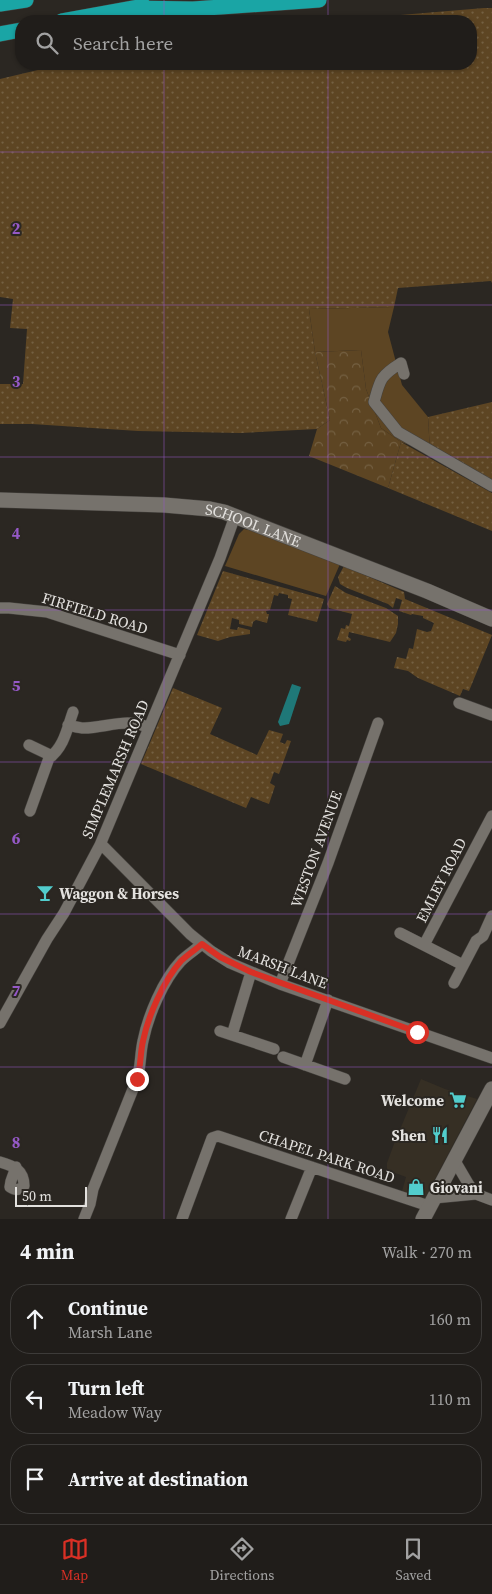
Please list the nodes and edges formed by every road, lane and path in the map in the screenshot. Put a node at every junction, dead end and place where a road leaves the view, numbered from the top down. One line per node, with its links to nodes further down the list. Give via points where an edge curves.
1 (26, 0): 4 (highway)
2 (176, 0): 5 (highway)
3 (319, 0): 5 (highway, via 193,9)
4 (0, 4)
5 (135, 8): 6 (highway)
6 (96, 15)
7 (15, 31): 8 (highway)
8 (0, 34)
9 (404, 374): 10 (street, via 401,363 389,371 381,379 374,402 398,432)
10 (492, 486)
11 (0, 500): 12 (street, SCHOOL LANE, via 164,505 210,509)
12 (235, 516): 14 (street, SCHOOL LANE); 15 (street, SIMPLEMARSH ROAD)
13 (0, 608): 15 (street, FIRFIELD ROAD, via 46,612)
14 (492, 619)
15 (180, 655): 21 (street, SIMPLEMARSH ROAD)
16 (459, 703): 18 (street)
17 (73, 712): 20 (street)
18 (492, 715)
19 (378, 723): 35 (street, WESTON AVENUE)
20 (68, 725): 21 (street, via 83,728 132,723); 23 (street, via 63,741)
21 (149, 728): 27 (street, SIMPLEMARSH ROAD)
22 (29, 745): 23 (street)
23 (52, 756): 24 (street)
24 (30, 811)
25 (492, 816): 26 (street, EMLEY ROAD)
26 (488, 830): 31 (street, EMLEY ROAD)
27 (100, 845): 30 (street, MARSH LANE); 37 (street, SIMPLEMARSH ROAD)
28 (492, 916): 32 (street)
29 (400, 933): 31 (street, EMLEY ROAD)
30 (202, 944): 33 (street, MARSH LANE); 53 (street, via 174,969 156,1003 143,1042 137,1079)
31 (424, 946): 32 (street, EMLEY ROAD)
32 (463, 965): 34 (street)
33 (251, 972): 35 (street, MARSH LANE); 39 (street)
34 (454, 983)
35 (280, 984): 36 (street, MARSH LANE)
36 (328, 1000): 42 (street, MARSH LANE); 43 (street)
37 (0, 1022)
38 (220, 1031): 39 (street)
39 (232, 1035): 40 (street)
40 (274, 1049)
41 (283, 1057): 43 (street)
42 (492, 1058)
43 (305, 1065): 44 (street)
44 (345, 1079)
45 (492, 1089): 46 (street)
46 (455, 1161): 50 (street); 52 (street)
47 (0, 1162): 49 (street)
48 (312, 1167): 52 (street, CHAPEL PARK ROAD); 54 (street, CHAPEL PARK ROAD, via 214,1137); 55 (street)
49 (16, 1168)
50 (476, 1194): 51 (street); 52 (street)
51 (492, 1200)
52 (429, 1208)
53 (84, 1219)
54 (182, 1219)
55 (291, 1219)

